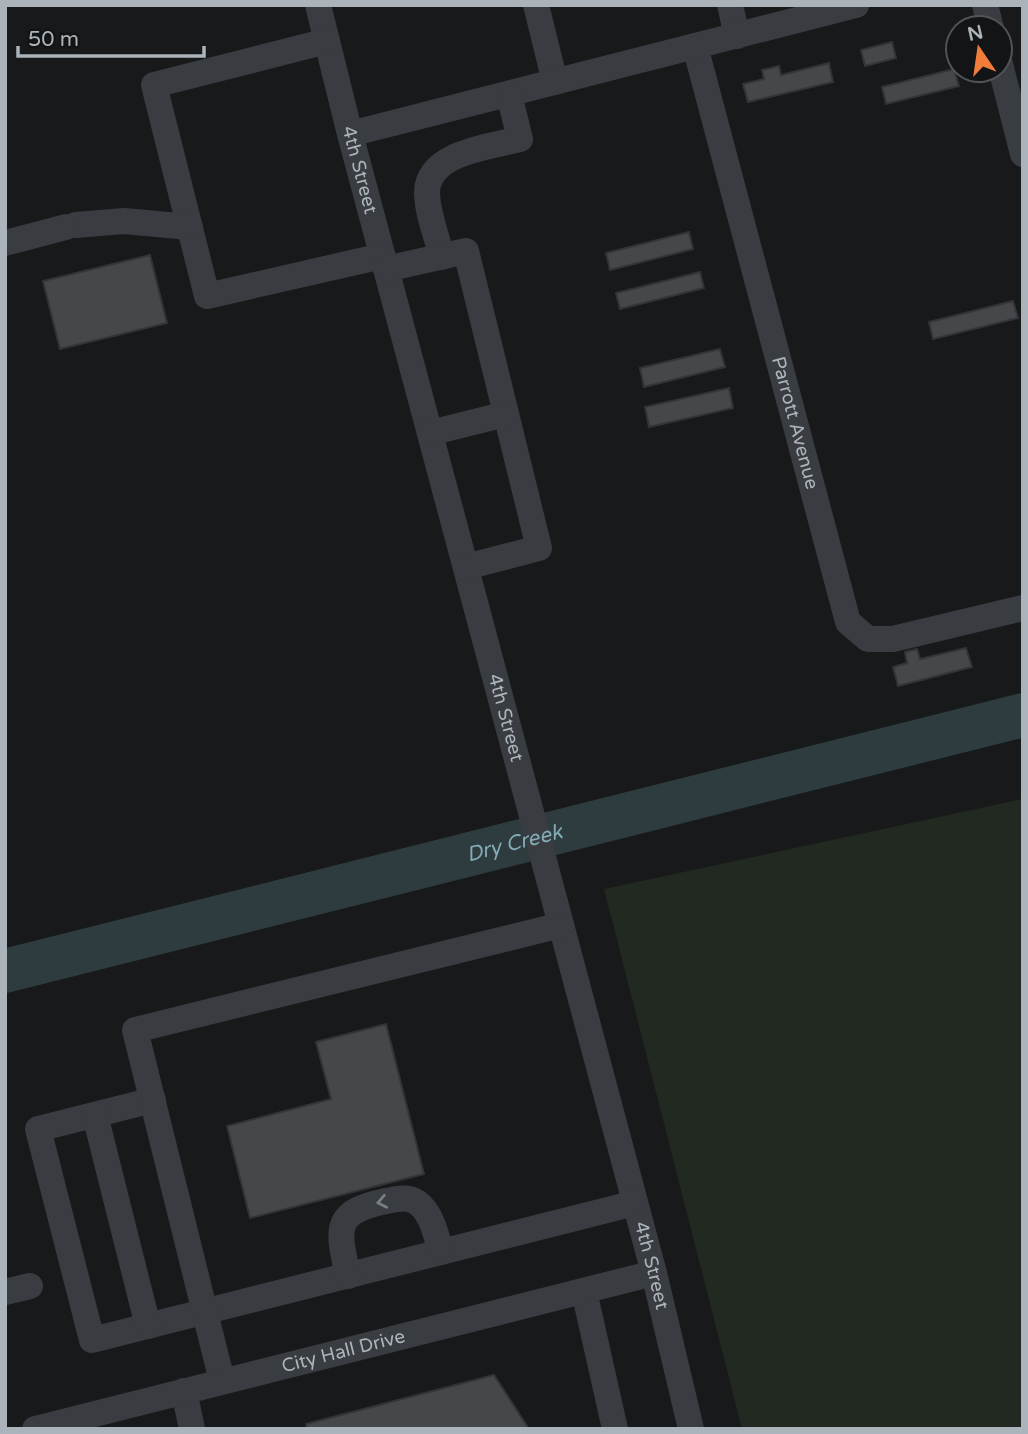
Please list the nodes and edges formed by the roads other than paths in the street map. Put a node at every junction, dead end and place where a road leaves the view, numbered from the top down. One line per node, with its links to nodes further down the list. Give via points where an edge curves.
1 (318, 5): 6 (street, 4th Street)
2 (536, 5): 8 (street)
3 (730, 5): 5 (street)
4 (856, 5): 5 (street)
5 (737, 36): 7 (street)
6 (327, 41): 11 (street, 4th Street); 13 (street, via 153,85)
7 (695, 46): 8 (street); 20 (street, Parrott Avenue, via 848,622 868,639 893,639)
8 (555, 82): 10 (street)
9 (1005, 84): 12 (street)
10 (509, 93): 11 (street); 15 (street, via 520,139 444,160 429,181 427,192)
11 (350, 134): 16 (street, 4th Street)
12 (1023, 154)
13 (190, 227): 14 (street, via 124,221 71,226); 16 (street, via 207,296)
14 (5, 243)
15 (442, 257): 16 (street); 17 (street, via 467,251)
16 (384, 262): 18 (street, 4th Street)
17 (506, 414): 18 (street); 19 (street, via 539,548)
18 (430, 433): 19 (street, 4th Street)
19 (466, 567): 21 (street, 4th Street)
20 (1023, 608)
21 (561, 925): 22 (street, via 135,1030); 24 (street, 4th Street)
22 (153, 1100): 23 (street); 29 (street)
23 (95, 1115): 30 (street); 30 (street, via 38,1129 92,1340)
24 (635, 1203): 25 (street); 26 (street, 4th Street)
25 (441, 1252): 27 (street); 27 (street, one-way to 27, via 428,1214 416,1202 403,1198 363,1205 348,1214 340,1237)
26 (653, 1273): 28 (street, City Hall Drive); 36 (street, 4th Street)
27 (348, 1276): 29 (street)
28 (584, 1291): 31 (street, City Hall Drive); 35 (street)
29 (205, 1312): 30 (street); 31 (street)
30 (148, 1326)
31 (222, 1381): 32 (street, City Hall Drive)
32 (184, 1391): 33 (street, City Hall Drive); 34 (street)
33 (35, 1429)
34 (192, 1429)
35 (615, 1429)
36 (691, 1429)

